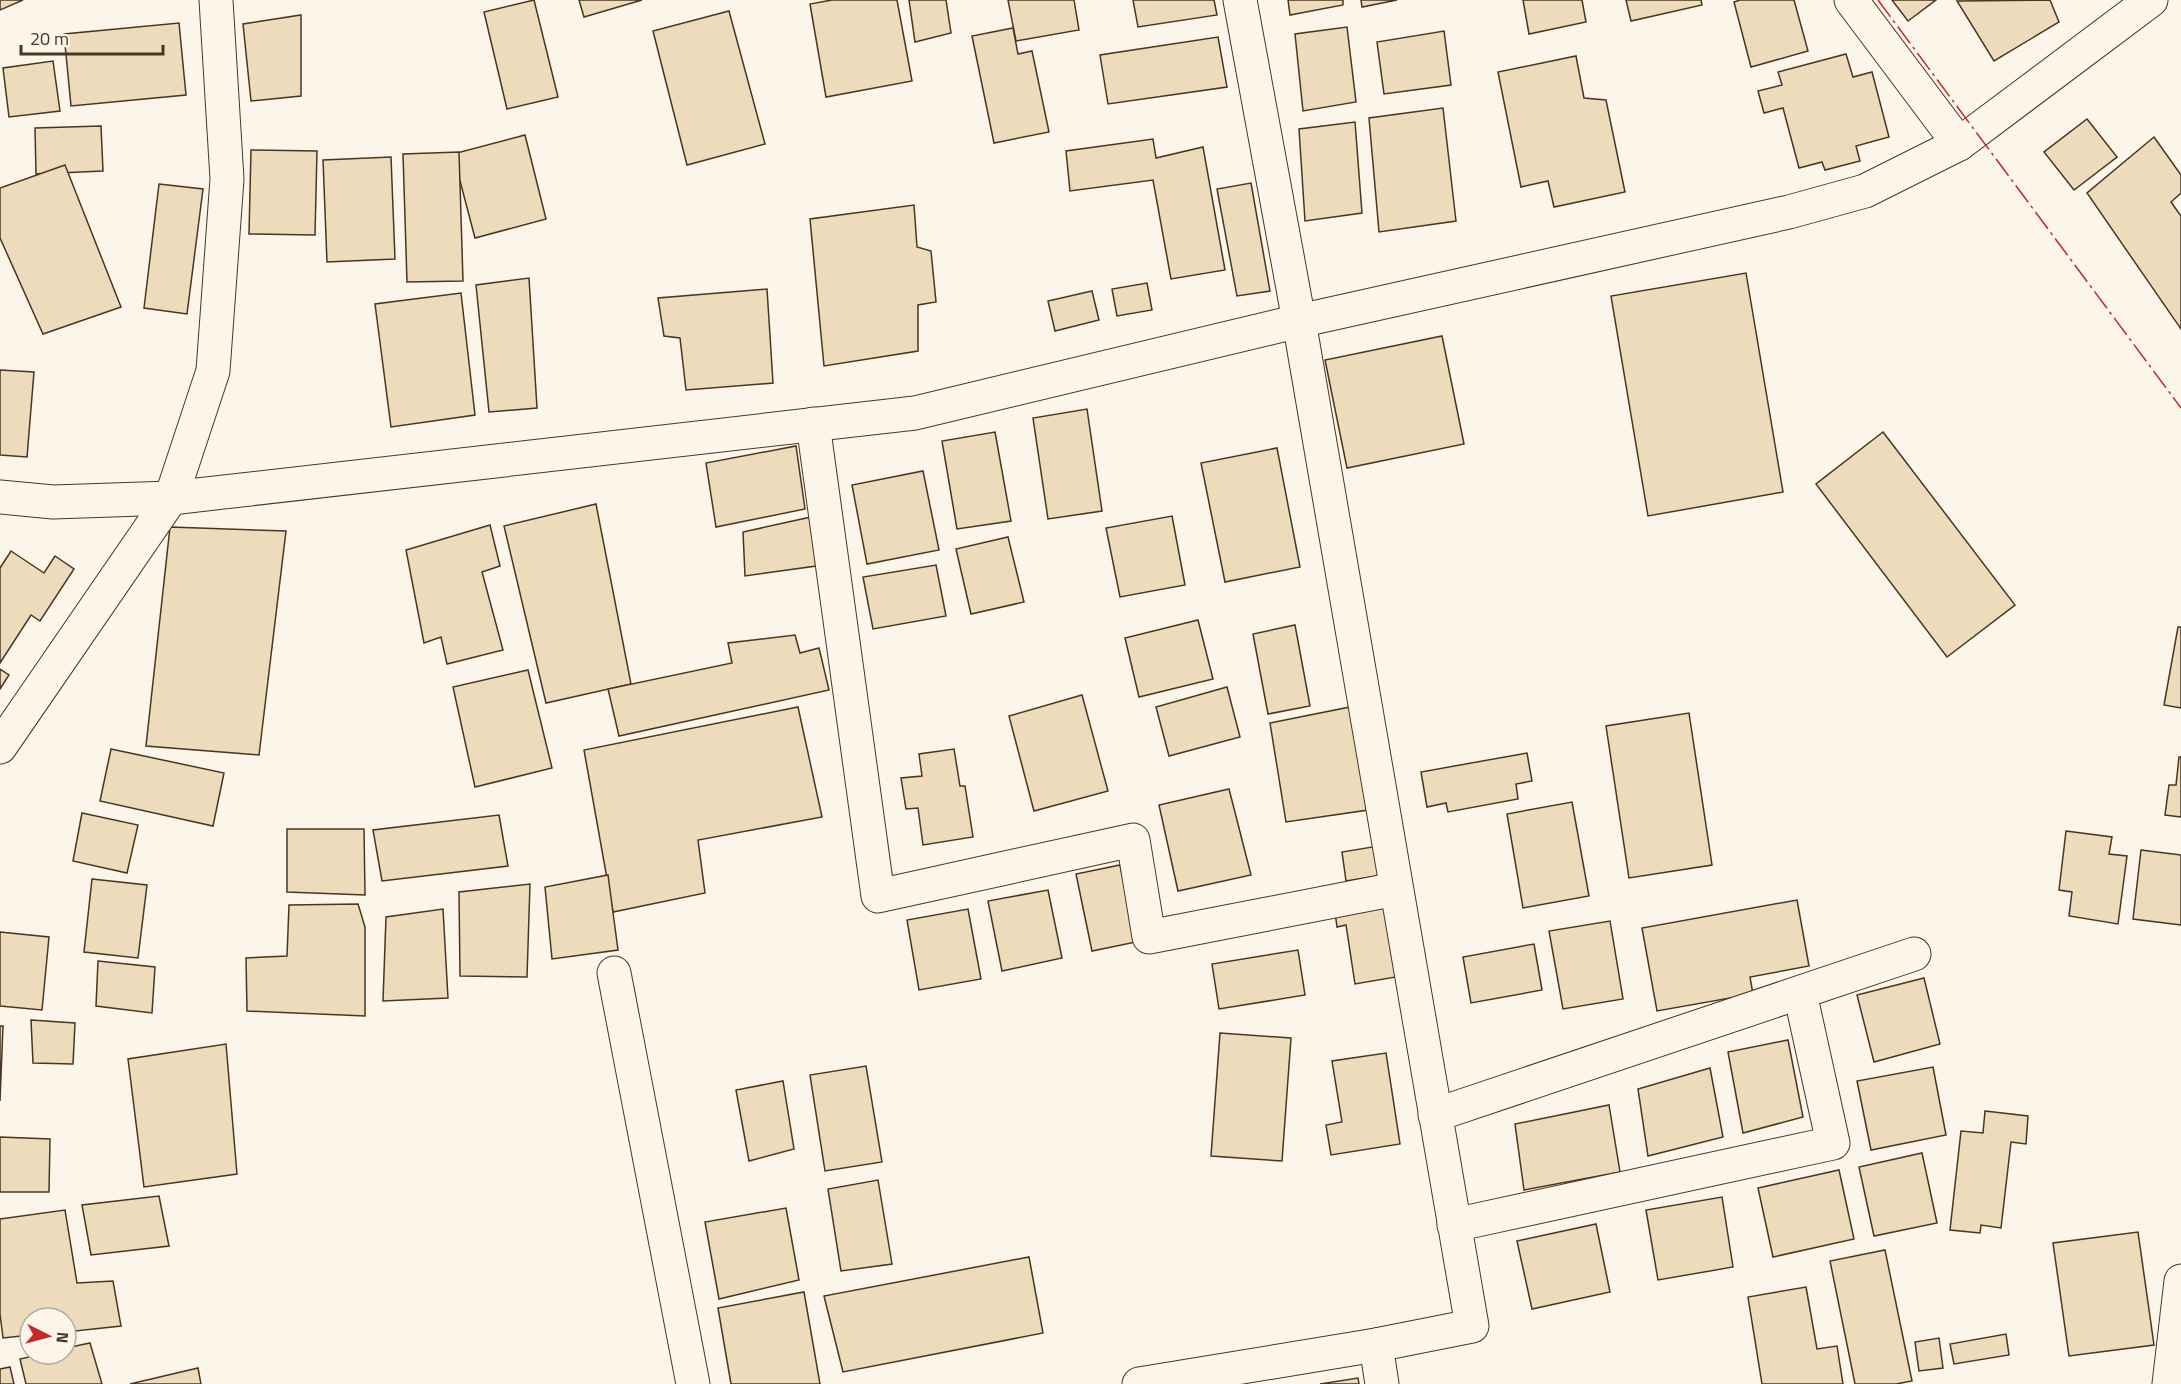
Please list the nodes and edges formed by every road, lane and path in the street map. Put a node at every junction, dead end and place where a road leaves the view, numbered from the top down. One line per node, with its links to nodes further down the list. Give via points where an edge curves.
1 (216, 0): 10 (street, via 227,179 213,372)
2 (1240, 0): 7 (street)
3 (1851, 0): 6 (street)
4 (2151, 0): 5 (street)
5 (2105, 16): 6 (street)
6 (1959, 144): 7 (street, via 1865,191 1822,203)
7 (1299, 321): 8 (street, via 915,413); 12 (street)
8 (813, 424): 10 (street); 12 (street, via 878,896 1133,840 1149,937)
9 (0, 497): 10 (street, via 53,502)
10 (171, 498): 11 (street)
11 (0, 747)
12 (1396, 889): 16 (street)
13 (1914, 954): 15 (street)
14 (614, 973): 20 (street)
15 (1800, 993): 16 (street); 17 (street, via 1833,1143)
16 (1435, 1115): 17 (street)
17 (1455, 1225): 19 (street, via 1472,1326)
18 (2181, 1281): 23 (street)
19 (1376, 1345): 21 (street); 22 (street)
20 (693, 1384)
21 (1139, 1384)
22 (1382, 1384)
23 (2169, 1384)

